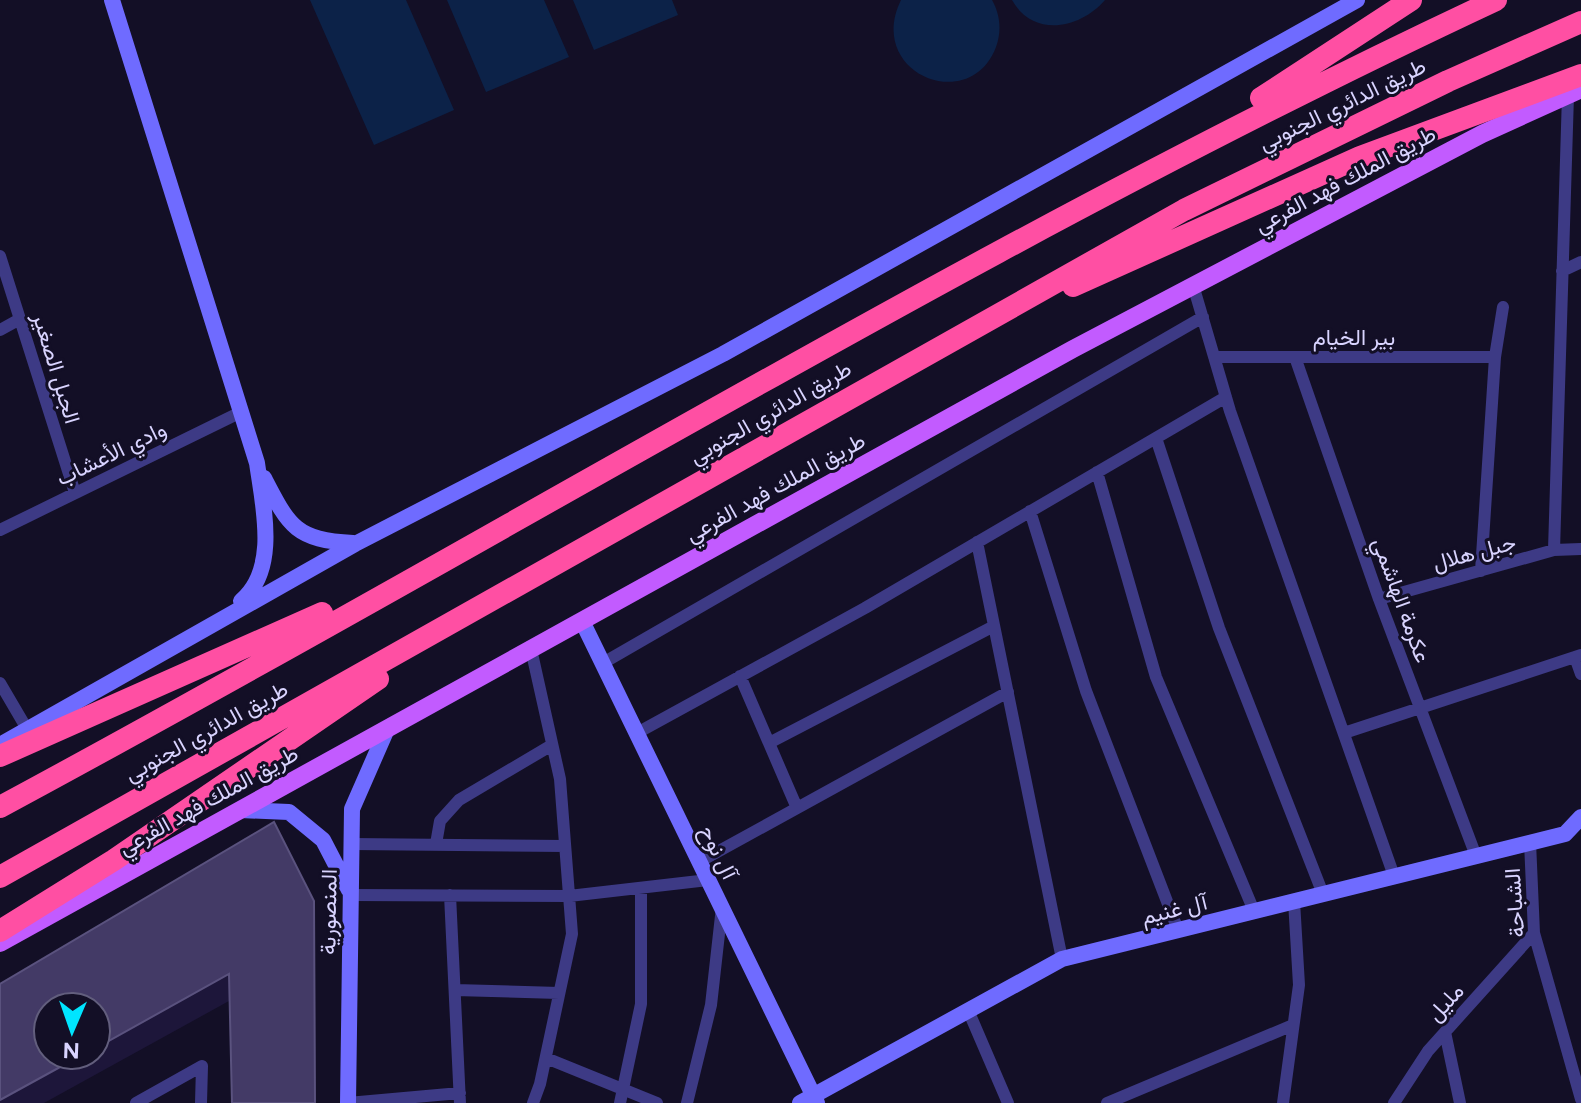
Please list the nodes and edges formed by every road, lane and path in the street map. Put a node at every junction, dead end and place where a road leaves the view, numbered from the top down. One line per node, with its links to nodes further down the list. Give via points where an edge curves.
1 (112, 0): 22 (main road)
2 (1357, 0): 31 (main road, via 723,354)
3 (1411, 0): 8 (highway)
4 (1496, 0): 8 (highway, طريق الدائري الجنوبي, via 1311,86)
5 (1581, 22): 17 (highway, طريق الدائري الجنوبي, via 1184,210)
6 (1581, 75): 17 (highway, via 1360,157)
7 (1574, 92): 11 (street); 12 (main road, طريق الملك فهد الفرعي, via 1482,134)
8 (1104, 194): 29 (highway, طريق الدائري الجنوبي)
9 (0, 256): 15 (street, الجبل الصغير)
10 (1581, 262): 11 (street)
11 (1562, 271): 33 (street)
12 (1193, 285): 14 (street); 38 (main road, طريق الملك فهد الفرعي)
13 (1503, 307): 20 (street)
14 (1203, 317): 18 (street); 42 (street)
15 (20, 319): 16 (street); 26 (street, الجبل الصغير)
16 (0, 330)
17 (929, 350): 36 (highway, طريق الدائري الجنوبي)
18 (1214, 357): 19 (street, بير الخيام); 21 (street)
19 (1295, 357): 20 (street, بير الخيام); 35 (street, عكرمة الهاشمي)
20 (1495, 357): 34 (street)
21 (1226, 397): 23 (street); 51 (street)
22 (241, 412): 24 (main road); 26 (street, وادي الأعشاب)
23 (1156, 438): 25 (street); 70 (street, via 1219,628)
24 (257, 463): 31 (main road, via 287,521 308,535); 37 (main road, via 264,549 252,592)
25 (1097, 472): 27 (street); 76 (street, via 1156,677)
26 (75, 493): 28 (street, وادي الأعشاب)
27 (1030, 511): 30 (street); 77 (street, via 1086,691)
28 (0, 530)
29 (490, 534): 55 (highway); 56 (highway, طريق الدائري الجنوبي)
30 (977, 542): 39 (street); 44 (street)
31 (355, 544): 37 (main road)
32 (1581, 549): 33 (street, جبل هلال)
33 (1554, 550): 34 (street, جبل هلال)
34 (1481, 571): 35 (street, جبل هلال)
35 (1379, 599): 47 (street, عكرمة الهاشمي)
36 (477, 609): 67 (highway, طريق الدائري الجنوبي); 78 (highway, via 114,860)
37 (224, 615): 48 (main road)
38 (582, 621): 40 (main road, طريق الملك فهد الفرعي); 42 (main road, آل نوح)
39 (994, 626): 46 (street); 52 (street)
40 (531, 649): 49 (main road, طريق الملك فهد الفرعي); 54 (street)
41 (1578, 656): 43 (street); 47 (street)
42 (603, 663): 50 (main road, آل نوح)
43 (1581, 674)
44 (740, 676): 50 (street); 52 (street)
45 (0, 683): 48 (street)
46 (1008, 692): 57 (street); 81 (street)
47 (1421, 707): 51 (street); 64 (street, عكرمة الهاشمي)
48 (27, 729): 53 (main road)
49 (387, 729): 58 (main road, طريق الملك فهد الفرعي); 61 (main road, المنصورية, via 352,809)
50 (637, 733): 65 (main road, آل نوح)
51 (1344, 733): 66 (street)
52 (769, 743): 57 (street)
53 (0, 745)
54 (552, 745): 62 (street, via 459,800 440,821); 63 (street)
55 (0, 756)
56 (0, 807)
57 (797, 808): 65 (street)
58 (240, 810): 71 (main road, via 289,812 323,840); 80 (main road, طريق الملك فهد الفرعي)
59 (1581, 817): 60 (main road, آل غنيم, via 1565,834)
60 (1530, 842): 64 (main road, آل غنيم); 79 (street, الشباحة)
61 (351, 844): 62 (street); 71 (main road, المنصورية)
62 (436, 844): 63 (street)
63 (565, 846): 73 (street)
64 (1476, 856): 66 (main road, آل غنيم)
65 (699, 862): 68 (main road, آل نوح)
66 (1394, 876): 70 (main road, آل غنيم)
67 (0, 877)
68 (708, 880): 69 (street); 75 (main road, آل نوح)
69 (641, 888): 73 (street); 88 (street, via 641,1004)
70 (1323, 894): 74 (main road, آل غنيم)
71 (351, 895): 72 (street); 94 (main road, المنصورية)
72 (450, 895): 73 (street); 82 (street)
73 (569, 896): 83 (street, via 572,934)
74 (1294, 901): 76 (main road, آل غنيم); 85 (street, via 1299,985)
75 (722, 907): 91 (main road, آل نوح); 98 (street, via 711,1005)
76 (1254, 911): 77 (main road, آل غنيم)
77 (1178, 930): 81 (main road, آل غنيم)
78 (0, 931)
79 (1534, 933): 86 (street, مليل); 90 (street, الشباحة)
80 (0, 943)
81 (1062, 959): 84 (main road, آل غنيم)
82 (455, 990): 83 (street); 89 (street)
83 (559, 993): 87 (street)
84 (968, 1010): 91 (main road, آل غنيم); 99 (street)
85 (1293, 1025): 100 (street); 101 (street)
86 (1445, 1032): 102 (street, مليل); 103 (street)
87 (546, 1058): 88 (street); 95 (street)
88 (624, 1090): 96 (street); 97 (street)
89 (460, 1098): 94 (street)
90 (1581, 1099)
91 (810, 1100)
92 (136, 1103): 93 (street, via 202,1066)
93 (201, 1103)
94 (348, 1103)
95 (533, 1103)
96 (620, 1103)
97 (657, 1103)
98 (687, 1103)
99 (1008, 1103)
100 (1107, 1103)
101 (1283, 1103)
102 (1394, 1103)
103 (1460, 1103)

